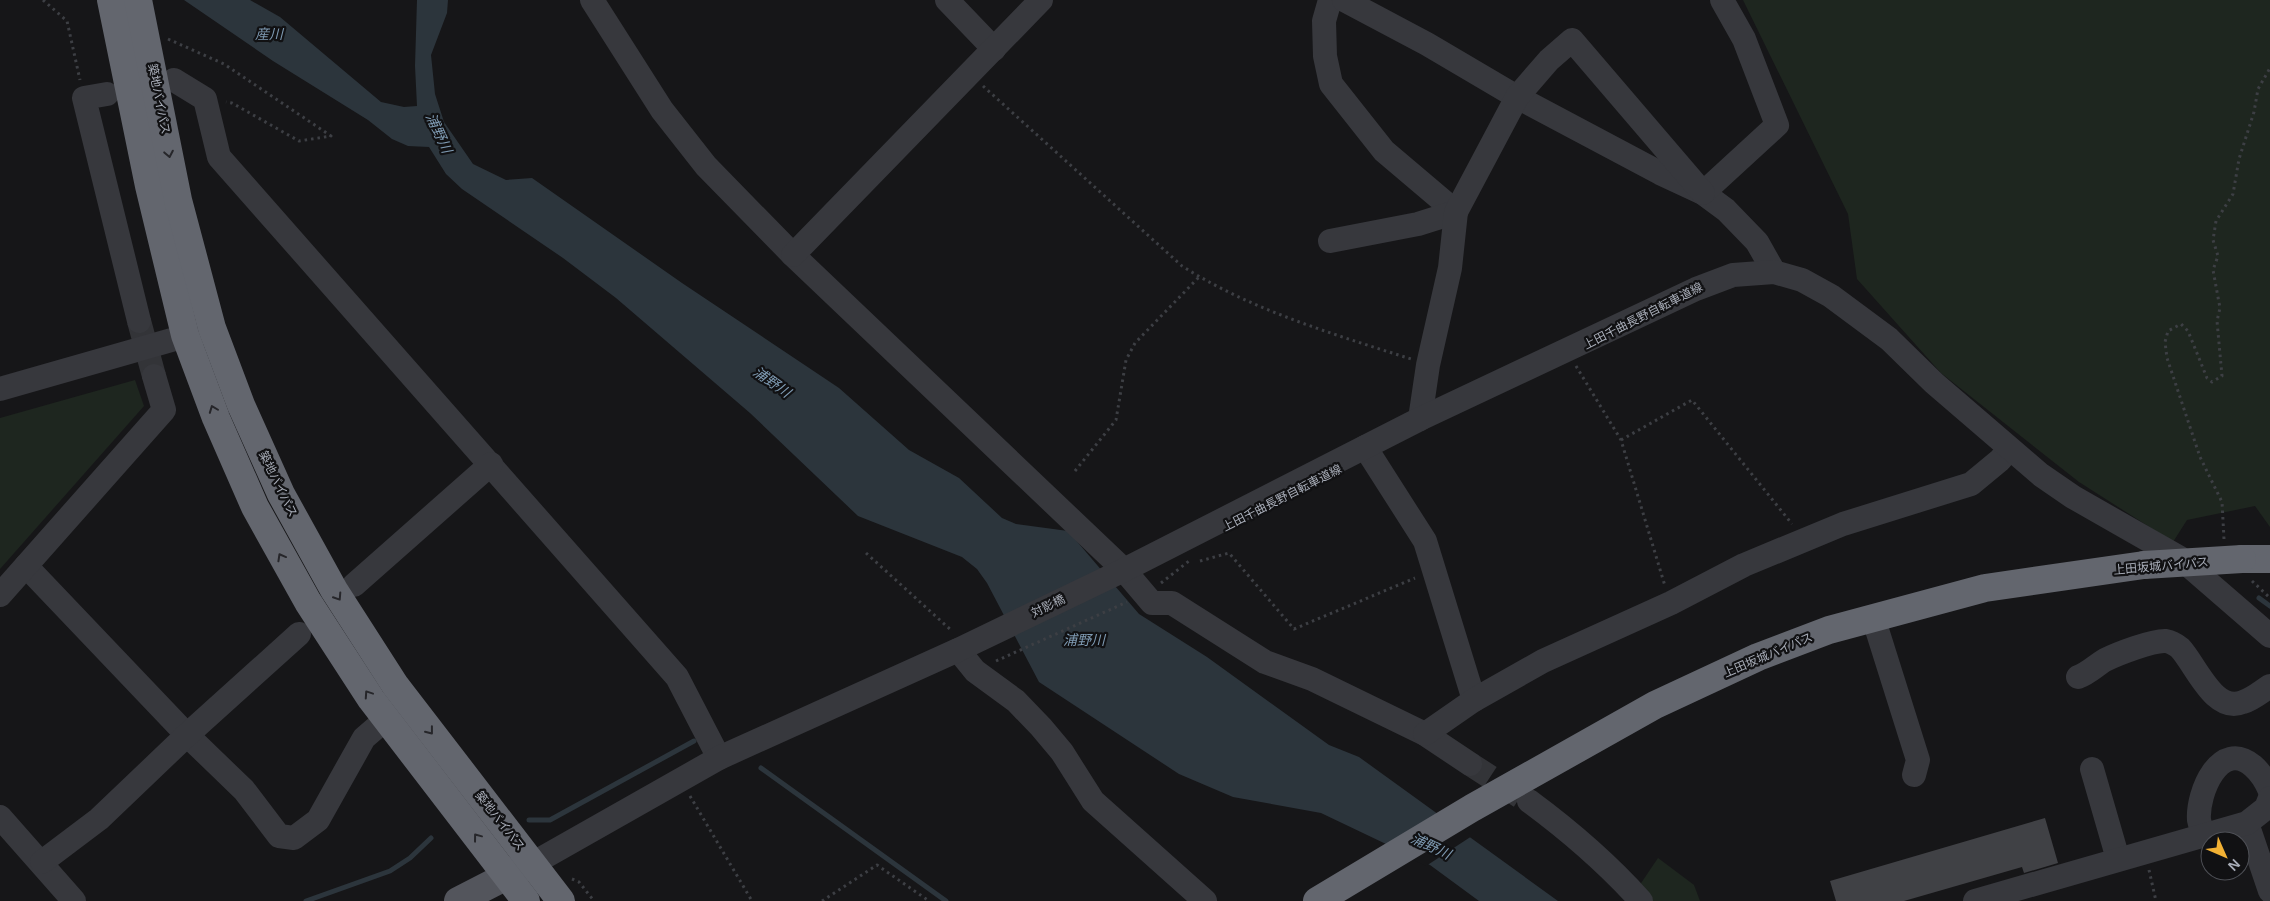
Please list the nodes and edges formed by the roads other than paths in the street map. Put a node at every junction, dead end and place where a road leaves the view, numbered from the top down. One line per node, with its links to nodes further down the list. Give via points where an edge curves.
1 (111, 0): 20 (highway, via 149,186)
2 (592, 0): 16 (street, via 662,110 695,152 741,204)
3 (948, 0): 9 (street)
4 (1041, 0): 9 (street)
5 (1330, 0): 14 (street, via 1324,21 1325,56 1331,84 1384,151)
6 (1344, 0): 12 (street)
7 (1722, 0): 13 (street, via 1744,39 1777,125)
8 (141, 11): 19 (highway, 築地バイパス, one-way to 19, via 178,200)
9 (994, 49): 16 (street)
10 (174, 80): 26 (street, via 205,99 219,158)
11 (95, 96): 18 (street)
12 (1517, 97): 13 (street); 13 (street, via 1549,60 1572,40); 14 (street)
13 (1702, 193): 17 (street, via 1726,210 1757,242)
14 (1456, 212): 15 (street, via 1418,224); 23 (street, via 1450,268 1428,364)
15 (1330, 241)
16 (793, 255): 29 (street)
17 (1774, 272): 23 (street, 対影橋, via 1732,275 1705,285); 25 (street, via 1802,280 1858,314)
18 (140, 322)
19 (212, 328): 20 (street); 56 (highway, 築地バイパス, one-way to 56, via 241,405 281,494 334,590 395,685)
20 (185, 335): 22 (street); 39 (highway, one-way to 20, via 308,602 268,531 216,418)
21 (154, 376): 28 (street, via 164,410)
22 (0, 389)
23 (1420, 420): 24 (street, 対影橋)
24 (1365, 447): 29 (street, 対影橋); 38 (street, via 1426,541)
25 (2009, 449): 34 (street, via 2073,497 2180,558); 38 (street, via 1971,484 1843,524 1744,565 1671,603 1543,661)
26 (491, 464): 30 (street); 42 (street, via 677,677)
27 (2270, 559): 32 (highway, 上田坂城バイパス, bridge, via 2144,565 1985,588)
28 (26, 566): 31 (street); 41 (street)
29 (1119, 572): 35 (street, 対影橋); 40 (street, via 1140,596 1152,602 1172,603 1265,662 1312,679)
30 (354, 585)
31 (0, 595)
32 (1873, 617): 45 (street, via 1918,760); 64 (highway, 上田坂城バイパス, via 1758,657 1655,705 1472,808)
33 (299, 634): 41 (street)
34 (2270, 636)
35 (969, 644): 42 (street, 対影橋); 63 (street, via 976,671 1016,701 1041,727 1062,752 1093,801)
36 (2078, 677): 37 (street, via 2089,673 2104,660 2164,641 2180,648 2214,696 2227,704 2244,702)
37 (2270, 686)
38 (1474, 700): 40 (street)
39 (386, 718): 41 (street, via 364,738 318,820 294,838 279,836 244,790); 57 (highway, one-way to 39)
40 (1425, 734): 43 (street)
41 (187, 735): 55 (street, via 99,819)
42 (719, 758): 56 (street, 対影橋)
43 (1470, 764)
44 (2092, 769): 54 (street)
45 (1914, 775)
46 (2270, 792): 51 (street, via 2261,773 2246,760 2232,757 2223,760 2212,773 2202,798 2199,819)
47 (2270, 798): 50 (street, via 2266,808)
48 (1529, 802): 65 (street, via 1574,834 1614,870)
49 (0, 817): 55 (street)
50 (2247, 823): 52 (street); 59 (street)
51 (2202, 831)
52 (2218, 831)
53 (2200, 836): 54 (street)
54 (2118, 859): 66 (street)
55 (42, 862): 61 (street)
56 (532, 864): 57 (main road); 58 (highway, 築地バイパス)
57 (506, 876): 60 (main road); 62 (highway)
58 (570, 891)
59 (2270, 891)
60 (466, 899)
61 (74, 901)
62 (526, 901)
63 (1205, 901)
64 (1318, 901)
65 (1641, 901)
66 (1975, 901)

